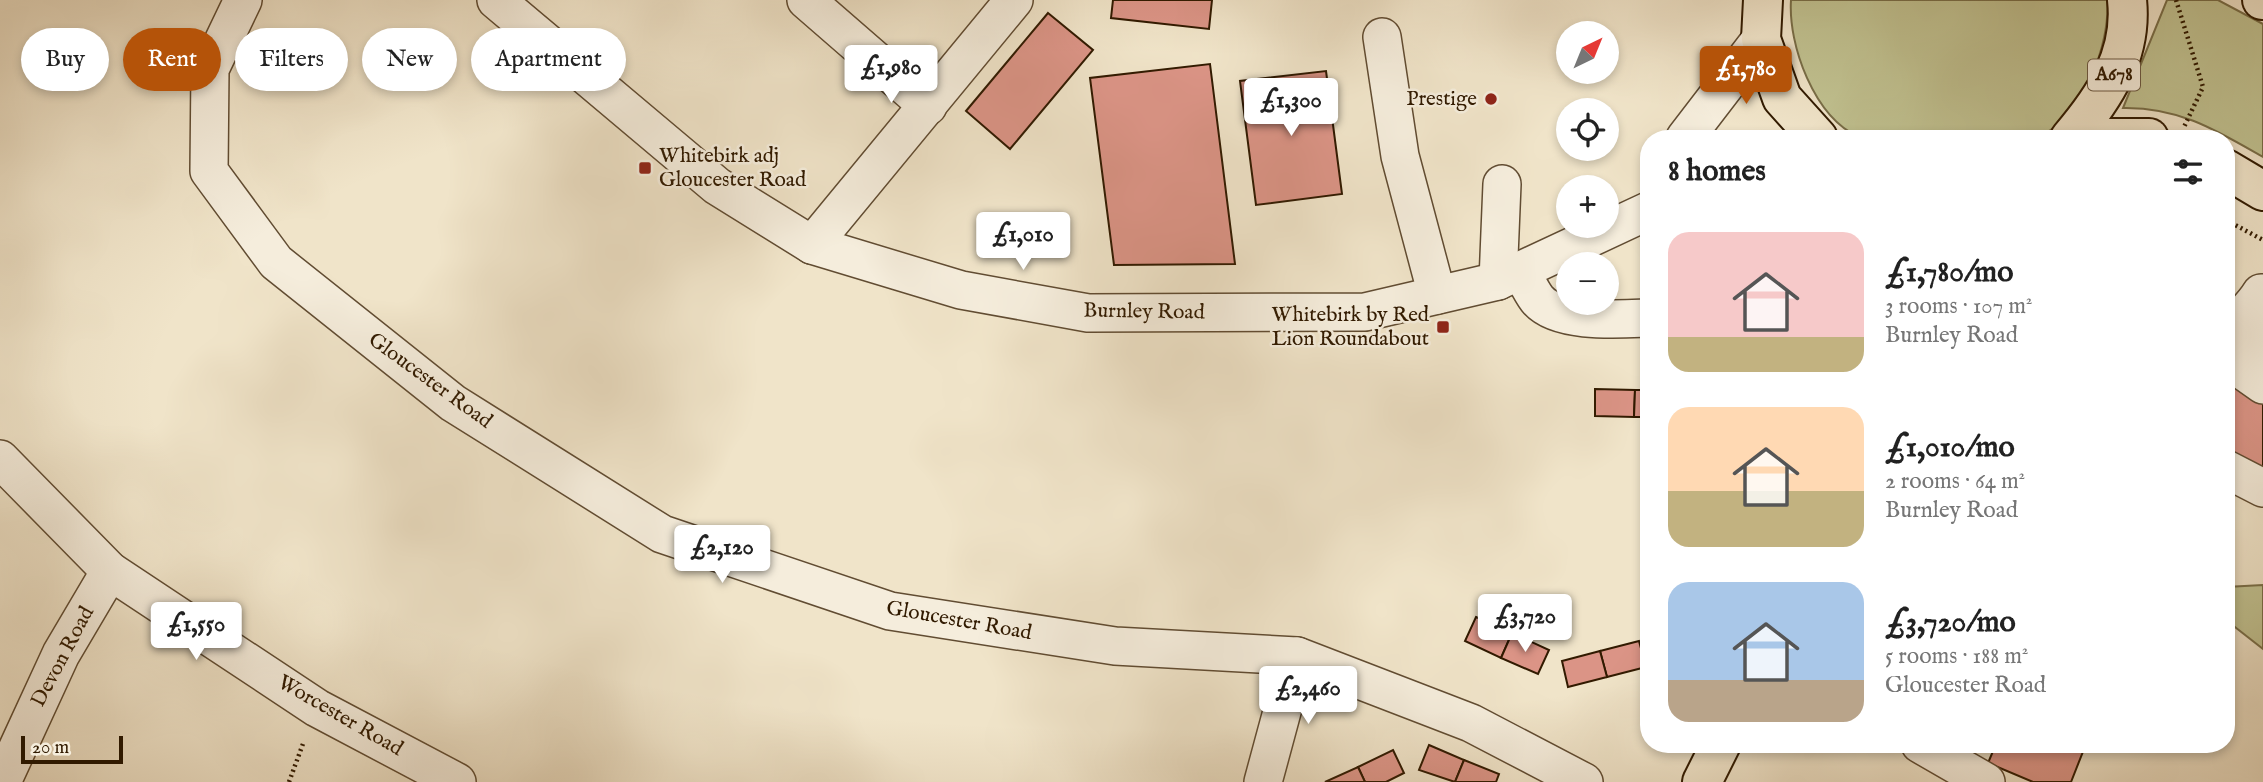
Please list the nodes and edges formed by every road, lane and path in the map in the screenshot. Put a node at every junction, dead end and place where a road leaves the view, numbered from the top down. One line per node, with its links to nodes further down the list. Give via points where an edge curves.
1 (243, 0): 32 (street, Gloucester Road, via 210,69 209,171 276,262 453,403 650,527 890,611 1115,646)
2 (496, 0): 21 (street, Burnley Road, via 717,186)
3 (806, 0): 10 (street)
4 (1014, 0): 10 (street)
5 (1763, 0): 9 (main road)
6 (2127, 0): 13 (main road, A678, via 2122,60 2097,107)
7 (2176, 0): 14 (path, via 2203,87)
8 (1382, 37): 23 (street, via 1400,156)
9 (1761, 39): 11 (street); 12 (main road, via 1782,97)
10 (928, 106): 21 (street)
11 (1691, 130)
12 (1811, 130)
13 (2077, 130)
14 (2183, 130)
15 (2235, 174): 17 (main road)
16 (1502, 184): 22 (street)
17 (2263, 191)
18 (1633, 218): 22 (street, Burnley Road)
19 (2235, 225): 20 (path)
20 (2263, 240)
21 (812, 245): 23 (street, Burnley Road, via 961,290 1088,313 1365,313)
22 (1509, 276): 23 (street, Burnley Road); 25 (street, via 1558,313)
23 (1437, 295)
24 (2258, 298): 26 (street); 27 (street, via 2258,337 2246,373)
25 (1640, 318)
26 (2235, 323)
27 (2263, 385)
28 (0, 459): 31 (street, Worcester Road)
29 (2235, 474): 30 (street)
30 (2263, 488)
31 (110, 571): 33 (street, Worcester Road); 36 (street, Devon Road, via 61,653)
32 (1297, 656): 39 (street); 40 (street, Gloucester Road, via 1471,723)
33 (317, 708): 37 (path); 38 (street, Worcester Road)
34 (1716, 753): 41 (main road)
35 (1936, 753): 42 (street)
36 (2, 782)
37 (289, 782)
38 (457, 782)
39 (1263, 782)
40 (1584, 782)
41 (1702, 782)
42 (1986, 782)

